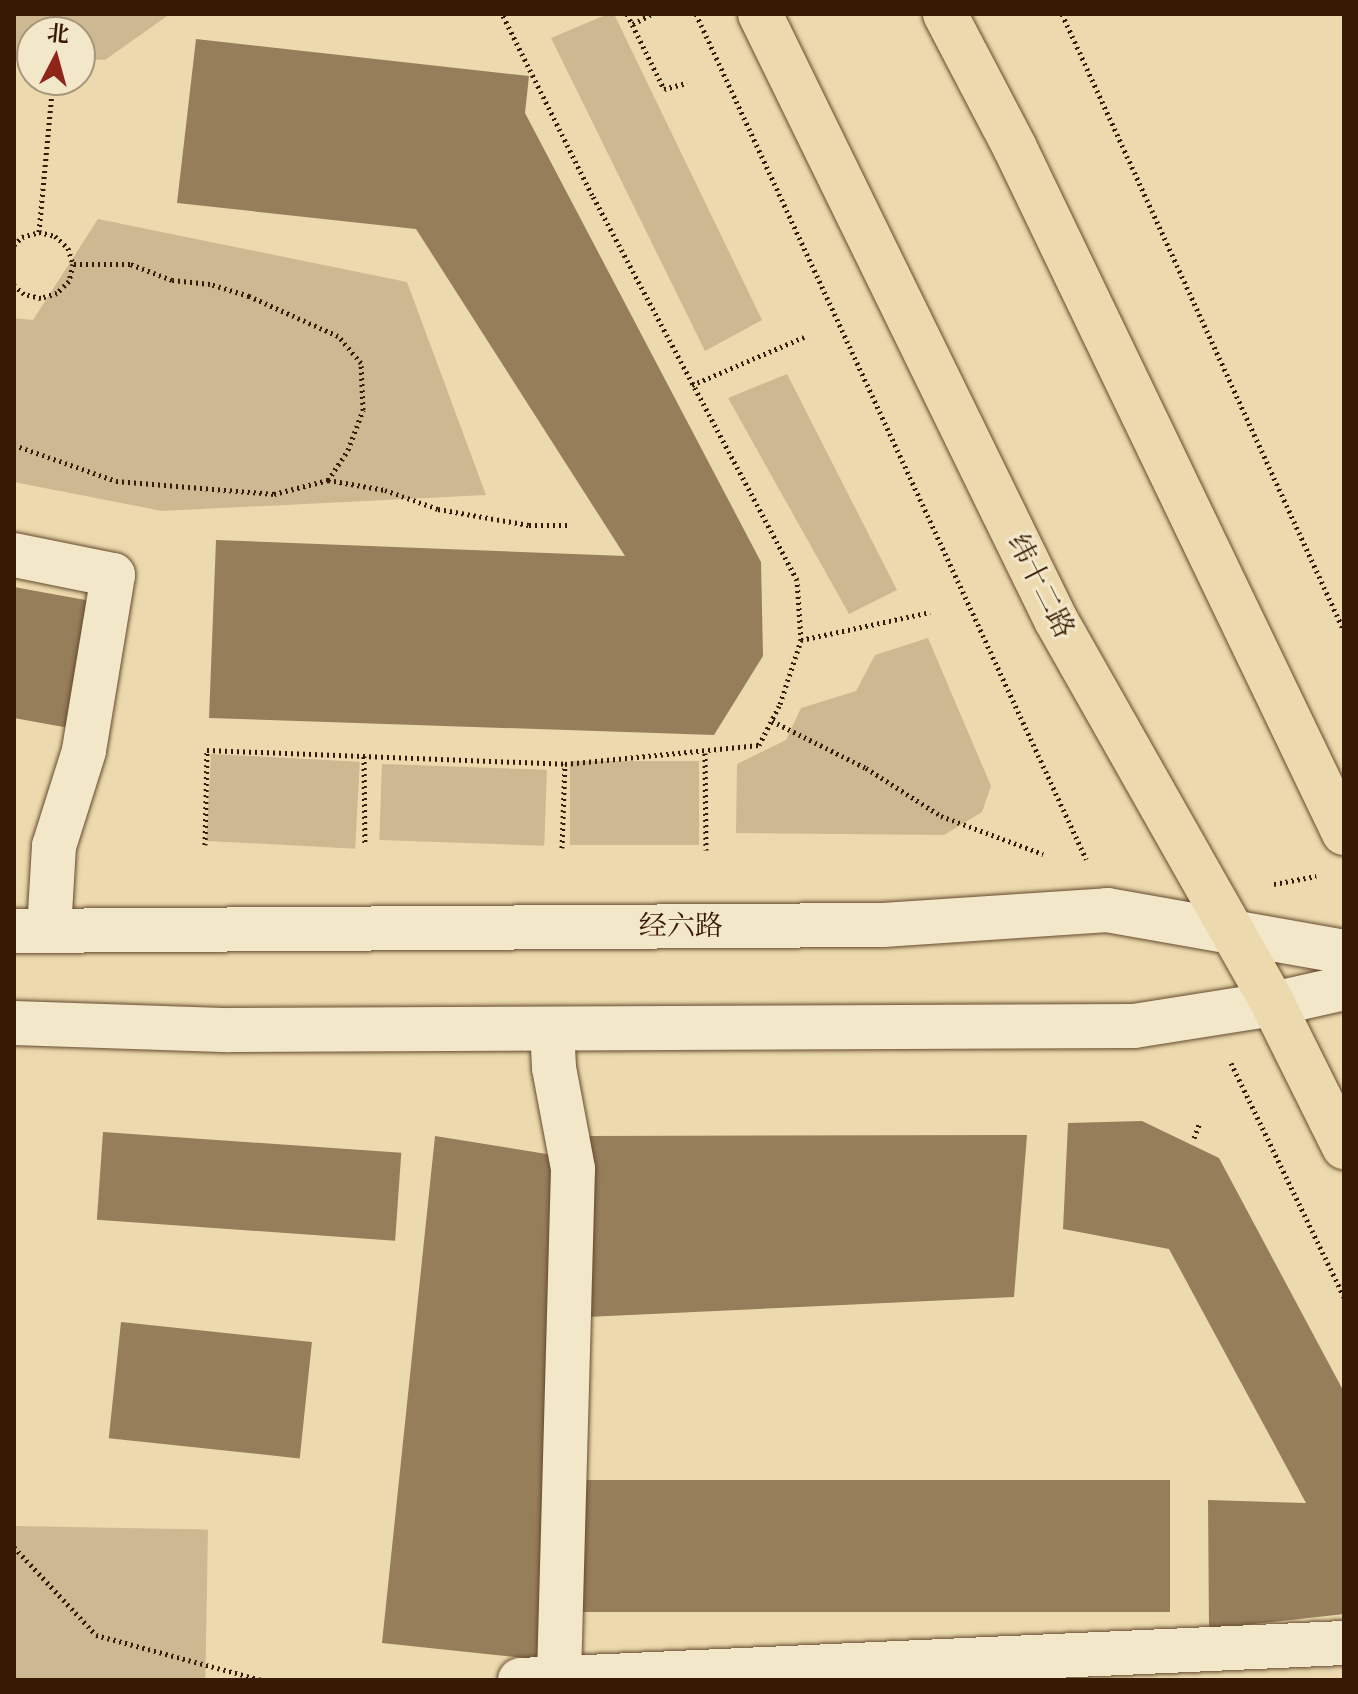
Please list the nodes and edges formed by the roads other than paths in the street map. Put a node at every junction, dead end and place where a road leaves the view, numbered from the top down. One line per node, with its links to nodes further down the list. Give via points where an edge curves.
1 (760, 14): 6 (main road, 纬十二路, via 1056,620)
2 (945, 14): 4 (main road, via 1015,148)
3 (14, 555): 5 (main road, via 113,575 84,751)
4 (1344, 833)
5 (32, 931): 6 (main road, 经六路, via 883,925 1107,910)
6 (1229, 931): 7 (main road, 经六路); 9 (main road, 纬十二路)
7 (1344, 952)
8 (1344, 988): 9 (main road)
9 (1273, 1004): 11 (main road, via 1134,1026); 12 (main road, 纬十二路)
10 (14, 1023): 11 (main road, via 230,1030)
11 (552, 1029): 14 (main road, via 573,1169)
12 (1344, 1147)
13 (1344, 1643): 14 (main road)
14 (539, 1679)

